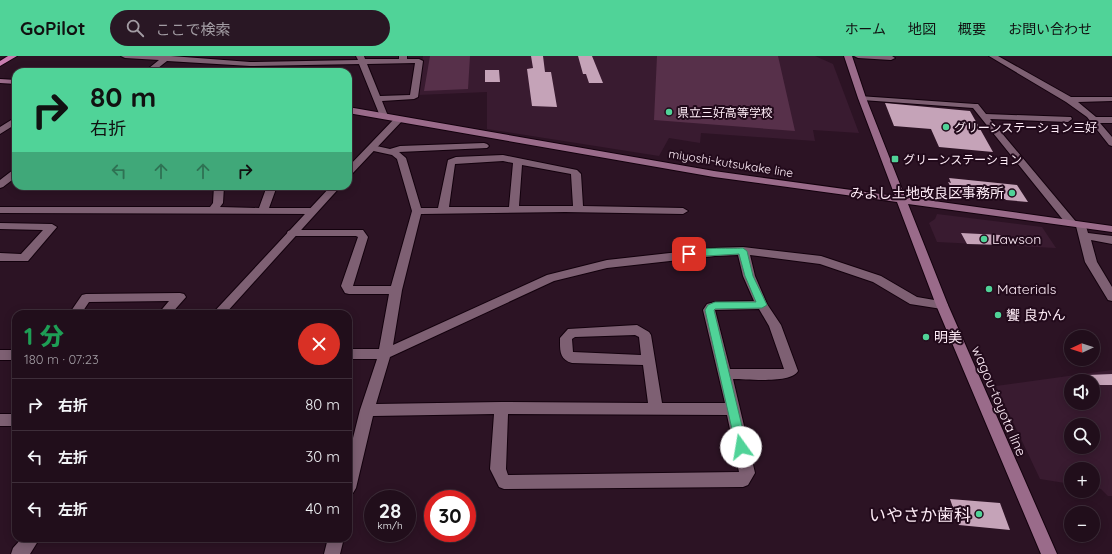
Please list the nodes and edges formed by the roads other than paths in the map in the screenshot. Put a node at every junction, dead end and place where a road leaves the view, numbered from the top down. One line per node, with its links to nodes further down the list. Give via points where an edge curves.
1 (13, 56): 10 (highway)
2 (125, 56): 6 (street)
3 (848, 56): 16 (main road, wagou-toyota line)
4 (858, 56): 8 (street)
5 (993, 56): 19 (street)
6 (167, 57): 11 (street); 12 (street)
7 (403, 58): 9 (street); 17 (street, via 419,61 414,97)
8 (891, 58)
9 (362, 59): 11 (street); 17 (street)
10 (0, 64)
11 (250, 64): 13 (street)
12 (153, 68)
13 (248, 68)
14 (0, 81): 15 (main road)
15 (12, 82)
16 (862, 98): 22 (street, via 975,106); 42 (main road, wagou-toyota line)
17 (378, 99): 21 (street)
18 (1112, 99): 19 (street)
19 (1069, 100): 27 (street)
20 (352, 111): 21 (main road, miyoshi-kutsukake line)
21 (384, 116): 24 (main road, miyoshi-kutsukake line)
22 (984, 116): 25 (street); 52 (street)
23 (0, 119): 26 (street)
24 (399, 119): 33 (street); 42 (main road, miyoshi-kutsukake line, via 714,174)
25 (1068, 119)
26 (12, 120)
27 (1095, 120): 28 (street); 31 (street)
28 (1112, 120)
29 (12, 123): 30 (street)
30 (0, 131)
31 (1112, 143)
32 (484, 146): 34 (street, via 400,149)
33 (372, 148): 34 (street); 36 (street)
34 (390, 152): 49 (street, via 401,158)
35 (518, 161): 44 (street, via 503,158 451,162); 45 (street); 46 (street, via 574,172)
36 (352, 169)
37 (12, 175): 38 (street)
38 (0, 185)
39 (218, 190): 47 (street, via 218,203)
40 (270, 190): 51 (street)
41 (332, 190): 48 (street)
42 (902, 201): 52 (main road, miyoshi-kutsukake line); 63 (main road, wagou-toyota line)
43 (0, 210): 47 (street)
44 (443, 210): 45 (street); 49 (street)
45 (514, 210): 46 (street)
46 (578, 210): 50 (street)
47 (213, 211): 51 (street)
48 (312, 211): 51 (street); 55 (street)
49 (417, 211): 60 (street)
50 (683, 211)
51 (262, 212)
52 (1077, 225): 54 (main road, miyoshi-kutsukake line); 56 (street)
53 (0, 226): 59 (street, via 52,227 24,258)
54 (1112, 229)
55 (292, 233): 60 (street, via 359,232 363,237 347,289); 66 (street)
56 (1085, 236): 57 (street); 61 (street, via 1091,262)
57 (1112, 240)
58 (743, 251): 62 (street, via 749,276); 63 (street, via 821,260 877,279 914,302); 68 (street, via 607,264 551,278)
59 (0, 258)
60 (396, 290): 68 (street)
61 (1112, 297)
62 (762, 305): 72 (street, via 715,306 709,310); 72 (street, via 775,325 790,371 786,374)
63 (942, 305): 84 (main road, wagou-toyota line)
64 (78, 310): 65 (street, via 86,298 180,297)
65 (168, 310)
66 (222, 310)
67 (352, 354): 68 (street)
68 (384, 354): 76 (street)
69 (0, 355): 70 (street)
70 (12, 355)
71 (649, 360): 71 (street, via 644,335 637,330 572,332 566,338 567,354 572,358); 74 (street)
72 (724, 374): 75 (street)
73 (501, 408): 74 (street); 75 (street, via 498,469 504,482 743,480 747,473); 76 (street)
74 (656, 409): 75 (street)
75 (732, 409)
76 (367, 410): 79 (street)
77 (0, 420): 78 (street)
78 (12, 420)
79 (352, 472)
80 (29, 542): 82 (street)
81 (335, 542): 83 (street)
82 (19, 554)
83 (332, 554)
84 (1049, 554)

